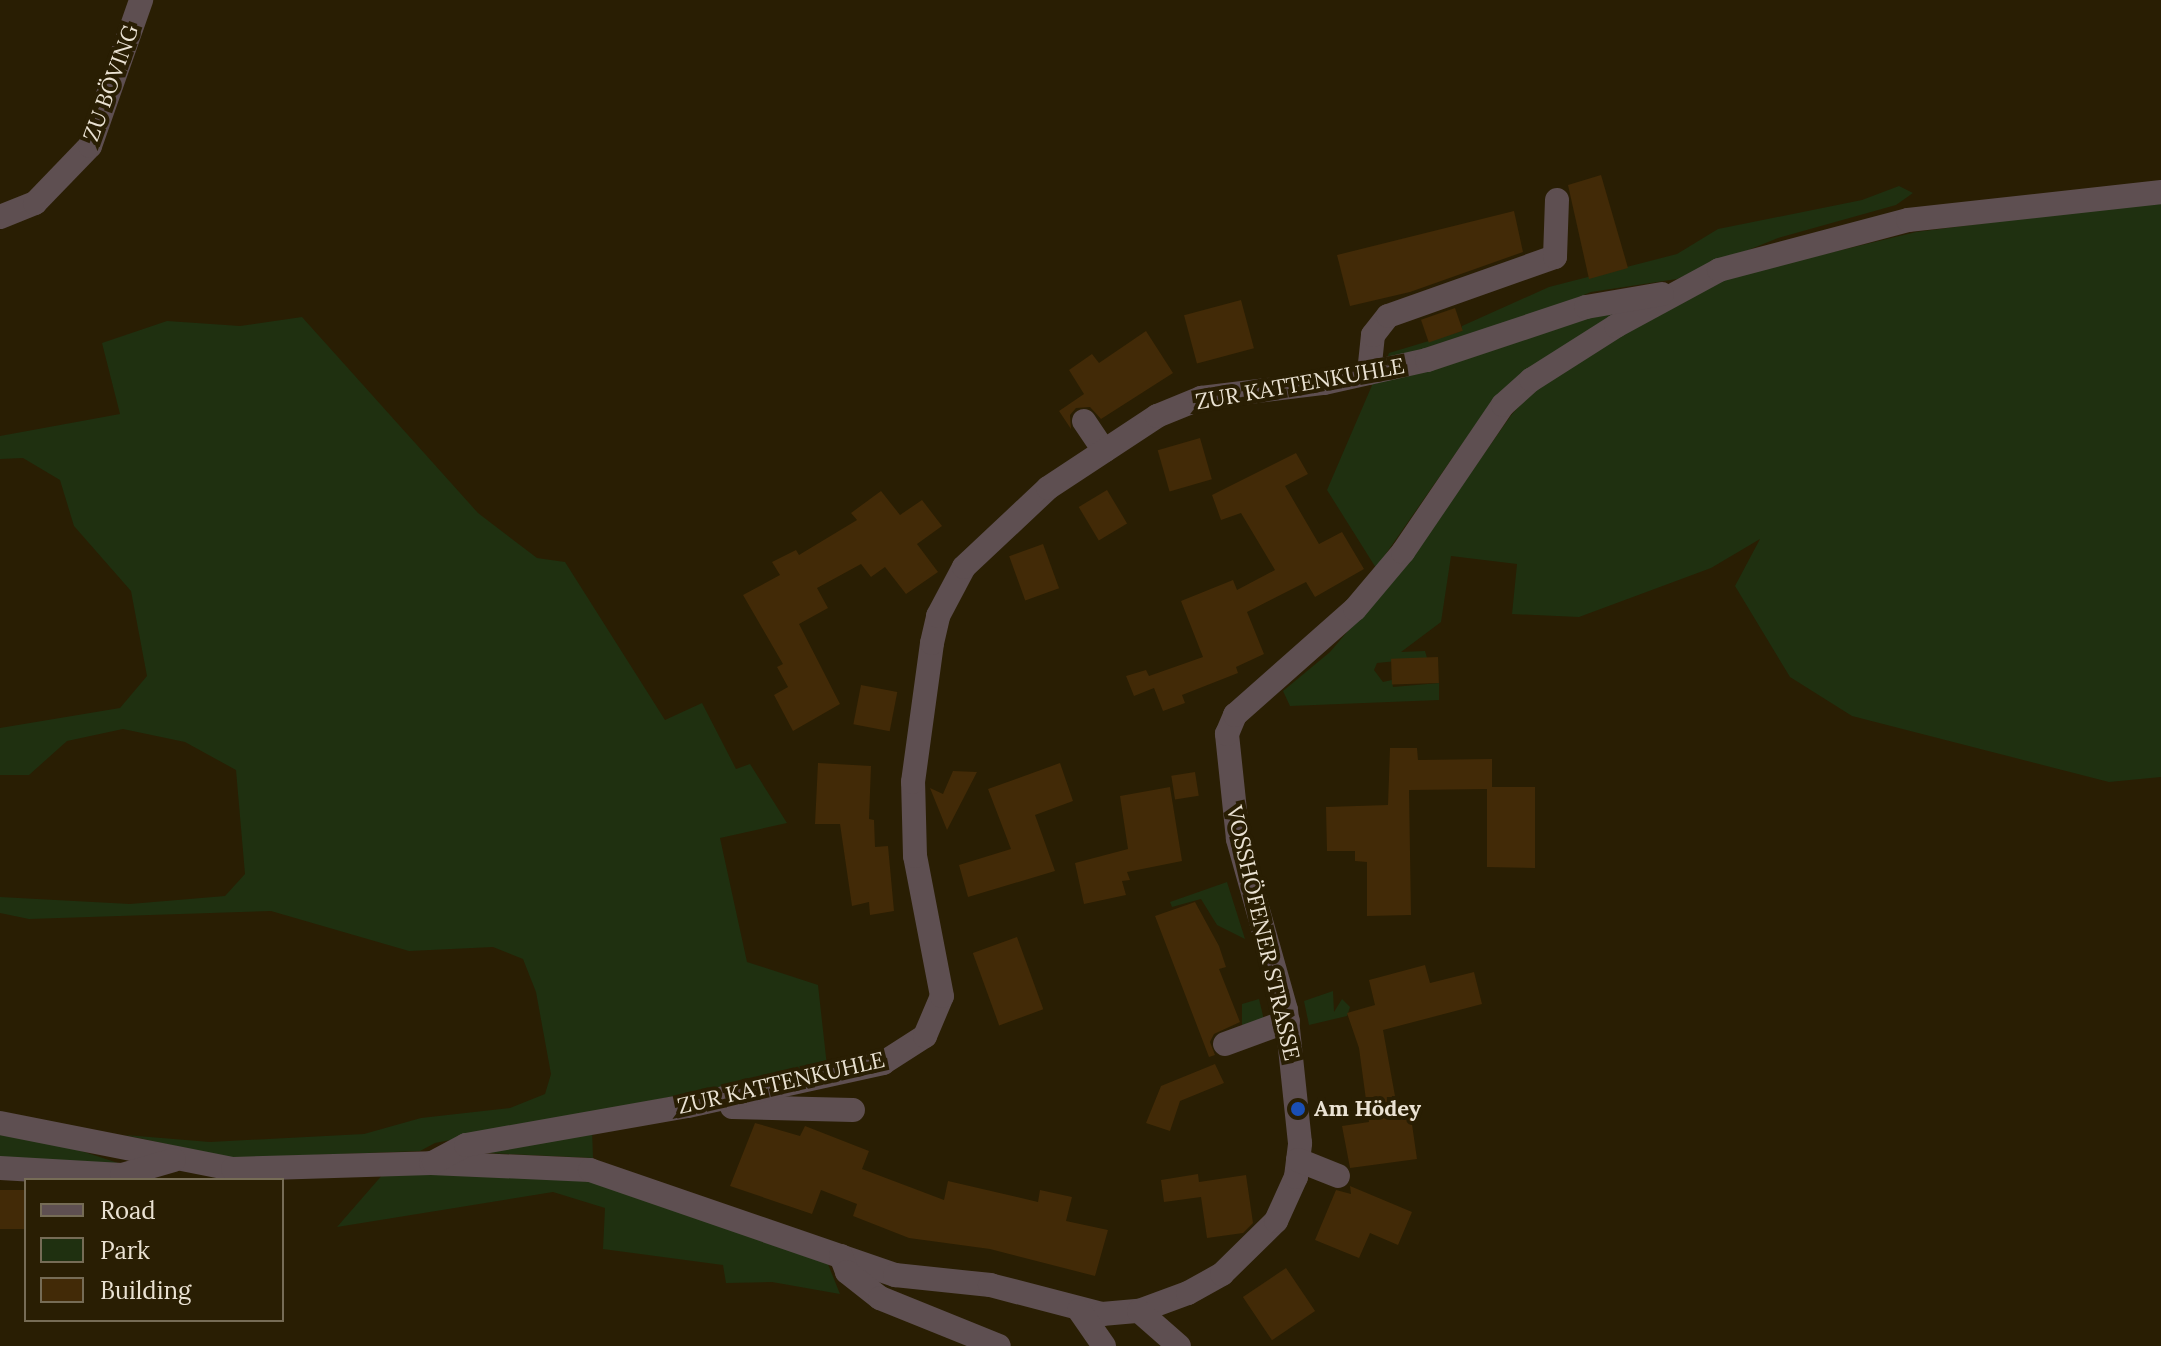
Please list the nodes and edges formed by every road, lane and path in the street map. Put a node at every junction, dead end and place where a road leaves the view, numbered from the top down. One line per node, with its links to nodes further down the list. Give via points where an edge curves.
1 (141, 0): 4 (street, ZU BÖVING, via 90,146 35,203)
2 (2161, 192): 5 (street, VOSSHÖFENER STRASSE, via 1908,220 1719,270)
3 (1557, 200): 6 (street, via 1555,257 1388,316 1373,335)
4 (0, 217)
5 (1672, 293): 6 (street, ZUR KATTENKUHLE, via 1616,299 1427,360); 9 (street, VOSSHÖFENER STRASSE, via 1531,380 1503,405 1403,552 1355,609 1235,715 1227,734 1226,768 1238,839)
6 (1369, 373): 8 (street, ZUR KATTENKUHLE, via 1201,398 1157,416)
7 (1084, 421): 8 (street)
8 (1104, 451): 11 (street, ZUR KATTENKUHLE, via 1048,488 986,542 952,585 938,616 913,782 915,856 942,996 935,1022 908,1050 883,1063)
9 (1288, 1021): 10 (street); 15 (street, VOSSHÖFENER STRASSE)
10 (1225, 1044)
11 (688, 1106): 12 (street); 16 (street, ZUR KATTENKUHLE, via 466,1145)
12 (853, 1110)
13 (0, 1123): 14 (street, VOSSHÖFENER STRASSE)
14 (176, 1159): 16 (street, VOSSHÖFENER STRASSE, via 233,1169); 19 (street, via 122,1175)
15 (1298, 1160): 18 (street); 22 (street, VOSSHÖFENER STRASSE, via 1287,1202 1253,1248 1188,1293)
16 (431, 1163): 20 (street, VOSSHÖFENER STRASSE, via 590,1170)
17 (0, 1168): 19 (street)
18 (1338, 1176)
19 (82, 1177)
20 (841, 1256): 21 (street, VOSSHÖFENER STRASSE, via 895,1275 990,1285); 23 (street, via 847,1272 880,1298)
21 (1079, 1310): 22 (street, VOSSHÖFENER STRASSE); 24 (street)
22 (1139, 1311): 25 (street)
23 (999, 1346)
24 (1104, 1346)
25 (1179, 1346)

